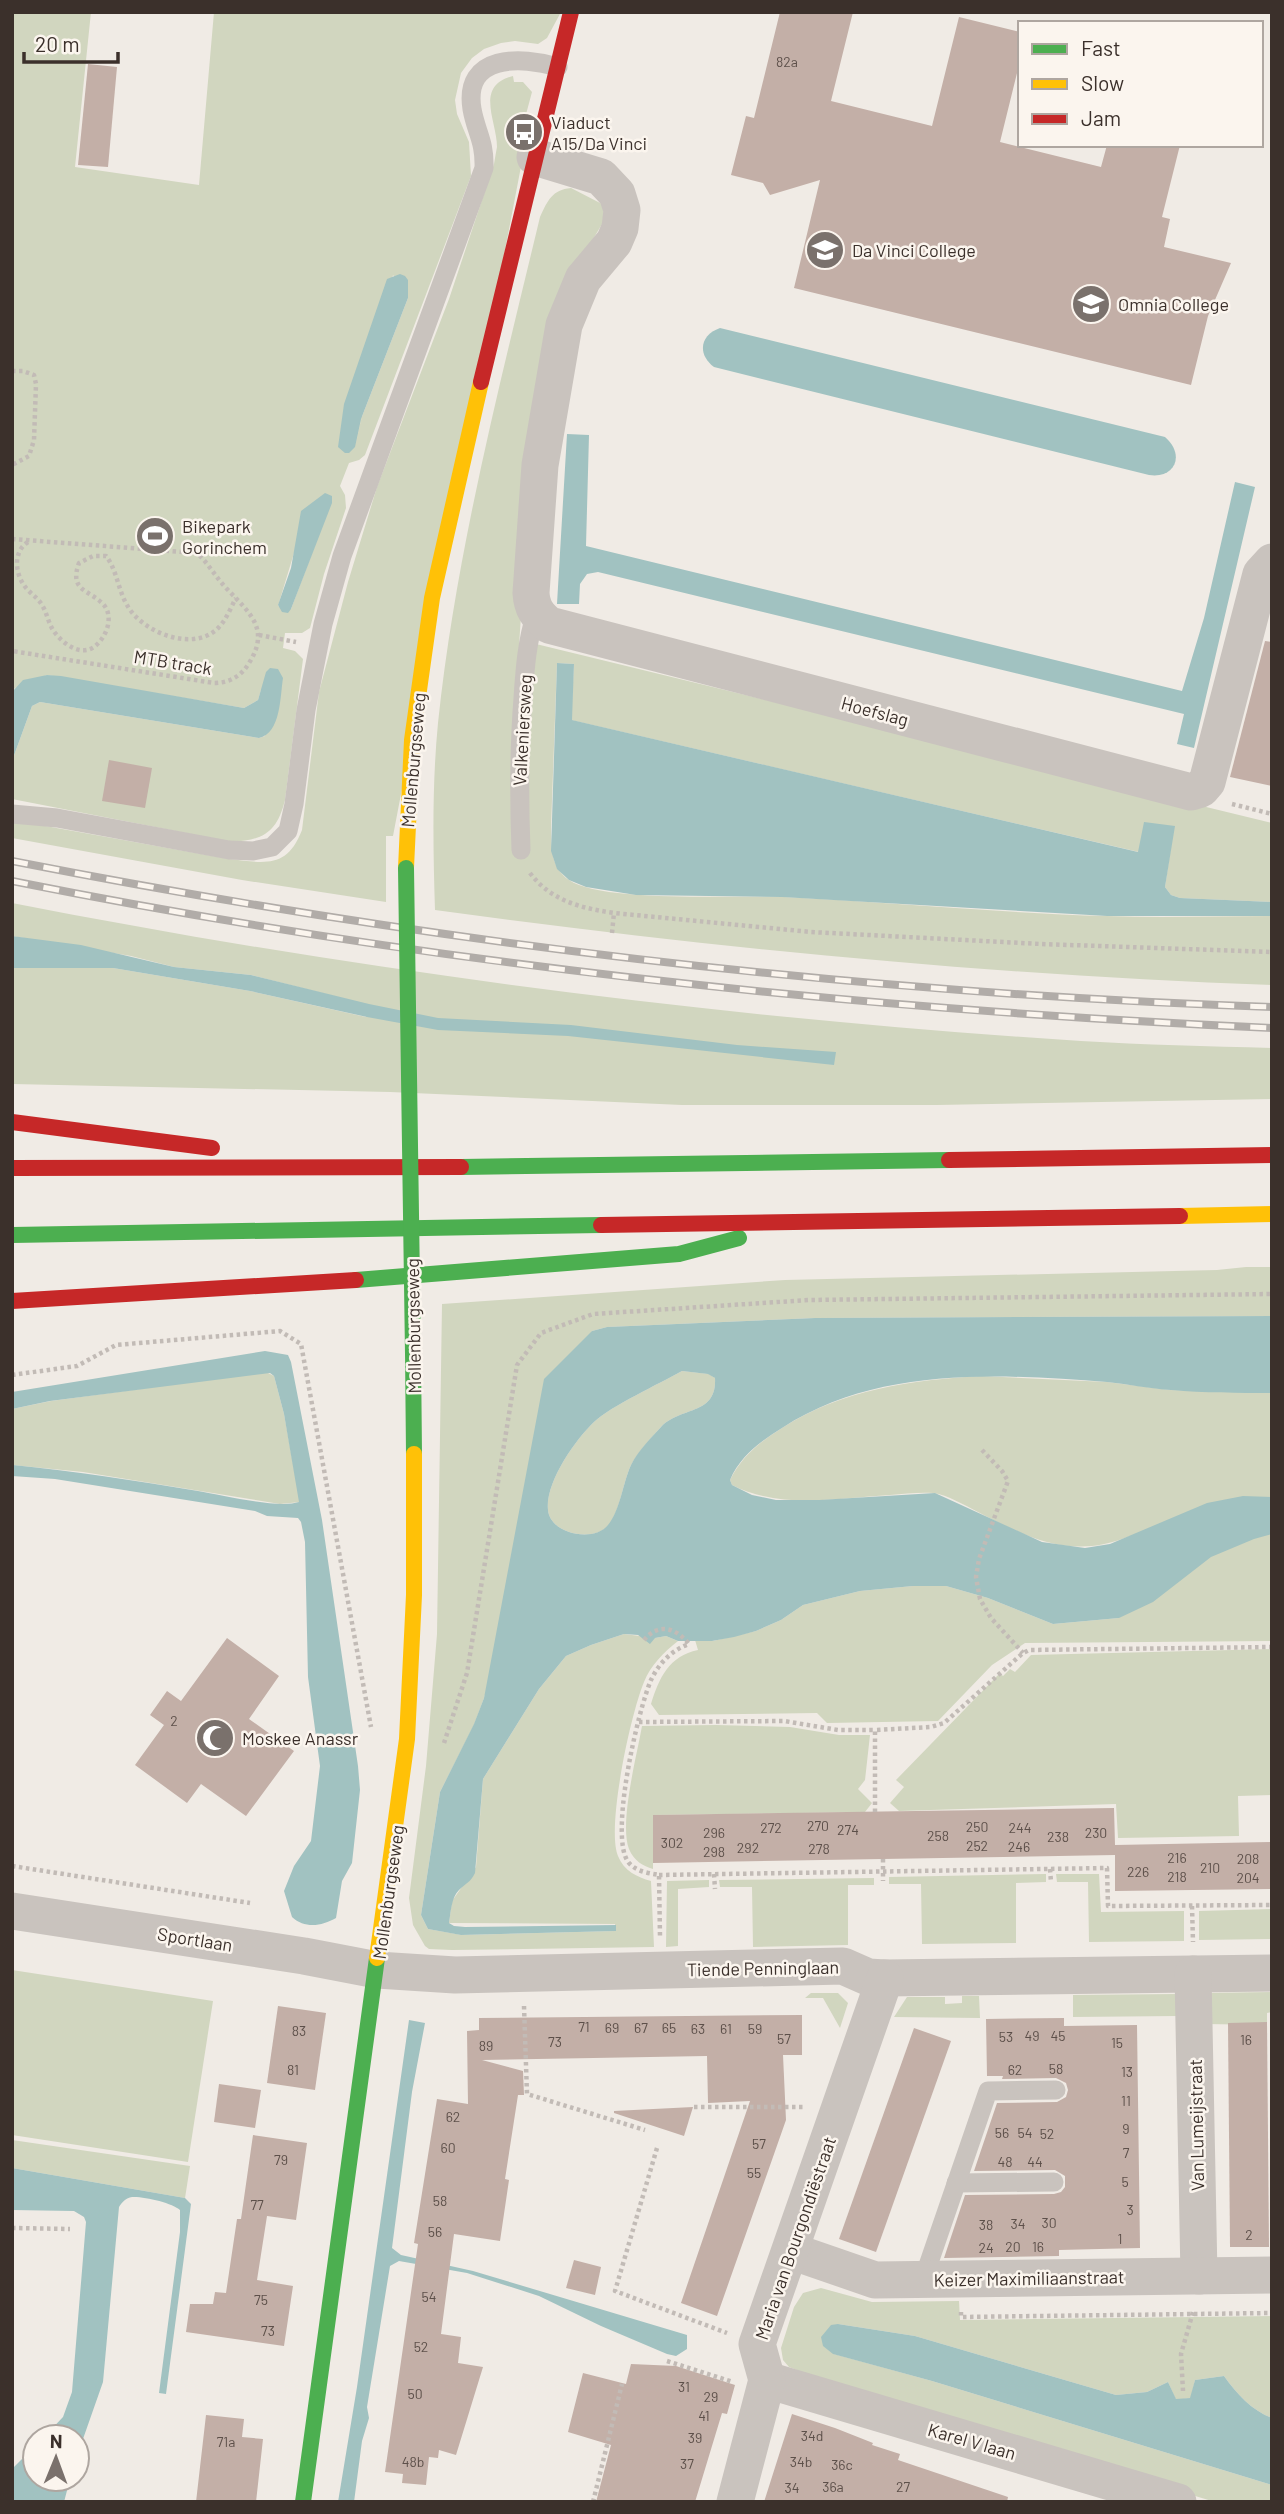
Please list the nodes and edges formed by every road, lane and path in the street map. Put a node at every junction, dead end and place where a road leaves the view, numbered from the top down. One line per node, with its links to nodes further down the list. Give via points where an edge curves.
1 (571, 12): 2 (main road, Mollenburgseweg)
2 (558, 67): 3 (main road, Mollenburgseweg); 12 (lane, via 514,59 489,66 477,76 471,107 483,142 484,168 342,556)
3 (535, 157): 10 (street, via 601,177 617,194 622,210 614,242 583,279 564,325 540,465 531,593); 53 (main road, Mollenburgseweg, bridge, via 432,598 412,740 406,868 414,1653)
4 (12, 371): 5 (path, via 34,375 36,384 34,440 29,456)
5 (12, 465)
6 (12, 539): 7 (path)
7 (29, 541): 9 (path, via 197,553); 9 (path, MTB track, via 18,553 20,579 44,608 53,630 73,649 93,647 107,626 108,611 78,586 75,576 79,563 93,555 106,556 112,563 132,614 175,638 192,640 212,633)
8 (1272, 562): 10 (street, Hoefslag, via 1261,574 1207,782 1191,792 578,633 549,625)
9 (236, 598): 11 (path, via 246,607)
10 (536, 613): 15 (lane, Valkeniersweg, via 526,649 522,706)
11 (259, 635): 12 (path); 13 (path, MTB track, via 246,668 221,683)
12 (319, 645): 14 (lane, via 291,819 288,831 272,847 229,850)
13 (12, 651)
14 (12, 814)
15 (521, 849): 16 (path, via 529,872 557,898)
16 (614, 913): 17 (path); 18 (path, via 811,932)
17 (612, 933)
18 (1272, 953)
19 (12, 1122): 22 (main road)
20 (1272, 1155): 22 (main road)
21 (12, 1168): 22 (main road)
22 (370, 1168)
23 (1272, 1214): 24 (main road)
24 (799, 1222): 25 (main road); 27 (main road, via 679,1254 311,1284)
25 (12, 1235)
26 (1272, 1294): 36 (path, via 810,1300 593,1314 541,1333 516,1365 467,1673)
27 (12, 1301)
28 (12, 1375): 35 (path, via 77,1366 116,1345 280,1331 301,1344)
29 (982, 1450): 32 (path, via 1008,1482 975,1577 990,1618)
30 (644, 1640): 33 (path, via 663,1628 675,1630 689,1644 663,1661 652,1678)
31 (1272, 1647): 32 (path)
32 (1023, 1653): 34 (path, via 944,1723)
33 (639, 1722): 34 (path, via 784,1721 838,1730); 43 (path, via 624,1794 622,1850 630,1864)
34 (875, 1730): 37 (path)
35 (372, 1738)
36 (443, 1745)
37 (876, 1812)
38 (883, 1859): 41 (path)
39 (12, 1866): 47 (path)
40 (1050, 1869): 41 (path); 45 (path); 49 (path, via 1107,1868 1108,1906)
41 (883, 1871): 42 (path); 44 (path)
42 (714, 1874): 43 (path); 46 (path)
43 (659, 1875): 52 (path)
44 (883, 1881)
45 (1051, 1882)
46 (715, 1889)
47 (250, 1903)
48 (1272, 1905): 49 (path)
49 (1192, 1906): 51 (path)
50 (12, 1911): 53 (street, Sportlaan)
51 (1193, 1960): 55 (street, Tiende Penninglaan); 56 (street, Tiende Penninglaan); 68 (street, Van Lumeijstraat)
52 (660, 1969): 54 (street, Tiende Penninglaan); 56 (street, Tiende Penninglaan, via 843,1966 868,1977)
53 (377, 1970): 54 (street, Tiende Penninglaan); 75 (main road, Mollenburgseweg)
54 (522, 1973): 60 (path, via 527,2094)
55 (1272, 1973)
56 (885, 1978): 59 (street, Maria van Bourgondiëstraat)
57 (1056, 2090): 63 (lane, via 988,2091)
58 (694, 2107): 59 (path)
59 (841, 2107): 66 (street, Maria van Bourgondiëstraat)
60 (645, 2130)
61 (657, 2148): 70 (path, via 615,2291)
62 (1054, 2182): 63 (lane)
63 (956, 2183): 69 (lane)
64 (12, 2228): 65 (path)
65 (70, 2229)
66 (791, 2251): 69 (street, Keizer Maximiliaanstraat, via 861,2277); 70 (street, Maria van Bourgondiëstraat)
67 (1272, 2275): 68 (street, Keizer Maximiliaanstraat)
68 (1196, 2276): 69 (street, Keizer Maximiliaanstraat); 74 (path, via 1193,2315 1181,2354)
69 (923, 2280)
70 (757, 2344): 72 (street, Maria van Bourgondiëstraat)
71 (667, 2361): 72 (path)
72 (753, 2382): 77 (street); 78 (street, Karel V laan)
73 (622, 2384): 76 (path)
74 (1183, 2391)
75 (303, 2502)
76 (593, 2502)
77 (735, 2502)
78 (1178, 2502)

